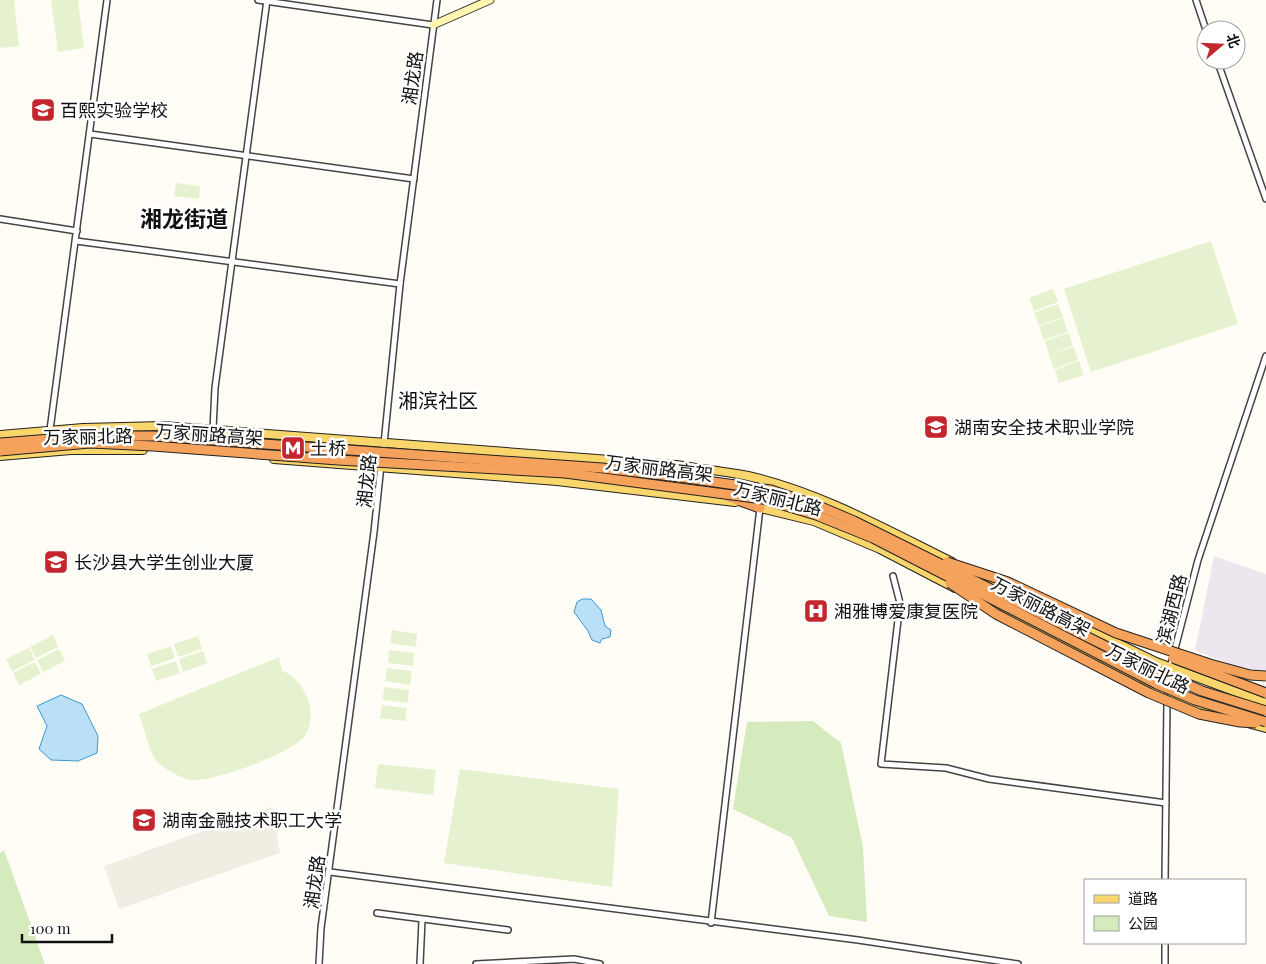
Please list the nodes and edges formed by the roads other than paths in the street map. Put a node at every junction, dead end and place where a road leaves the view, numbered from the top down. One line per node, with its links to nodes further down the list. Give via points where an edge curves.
1 (107, 0): 10 (street)
2 (258, 0): 6 (street)
3 (437, 0): 8 (street, 湘龙路)
4 (490, 0): 8 (street)
5 (1196, 0): 7 (street)
6 (267, 1): 8 (street); 11 (street)
7 (1203, 20)
8 (433, 25): 12 (street, 湘龙路)
9 (1221, 70): 13 (street)
10 (90, 134): 11 (street); 15 (street)
11 (246, 156): 12 (street); 17 (street)
12 (414, 179): 18 (street, 湘龙路)
13 (1266, 199)
14 (0, 219): 15 (street)
15 (77, 230): 16 (street)
16 (76, 241): 17 (street); 21 (street)
17 (232, 262): 18 (street); 20 (street, via 215,388)
18 (400, 284): 23 (street, 湘龙路)
19 (1266, 356): 33 (street, 滨湖西路, via 1198,560)
20 (213, 429): 21 (main road, 万家丽北路, via 127,426); 23 (main road, 万家丽北路)
21 (50, 430): 22 (main road, 万家丽北路)
22 (0, 435)
23 (384, 442): 27 (street, 湘龙路); 33 (main road, 万家丽北路, via 667,464 748,476 862,519)
24 (0, 443): 30 (highway, 万家丽路高架, bridge, via 89,436 154,436 680,477 770,490 821,507)
25 (0, 451): 28 (highway, 万家丽路高架, bridge, via 90,443)
26 (0, 456): 27 (main road, 万家丽北路, via 121,449)
27 (381, 468): 29 (main road, 万家丽北路, via 567,482 729,500); 42 (street, 湘龙路)
28 (468, 468): 29 (highway, bridge, via 729,497); 30 (highway, 万家丽路高架, bridge, via 565,473 763,499 816,515)
29 (760, 508): 36 (main road, 万家丽北路, via 814,521 880,549); 46 (street)
30 (916, 555): 32 (highway, bridge, via 1008,582); 38 (highway, 万家丽路高架, bridge, via 1160,673 1202,691); 39 (highway, 万家丽路高架, bridge, via 1157,684 1195,700)
31 (893, 576): 41 (street, via 900,603 881,764 946,768 989,779)
32 (1116, 633): 34 (highway, bridge, via 1210,664); 35 (highway, bridge, via 1156,652)
33 (1170, 668): 36 (street, 滨湖西路); 37 (main road, 万家丽北路)
34 (1266, 676)
35 (1266, 693)
36 (1167, 697): 40 (main road, 万家丽北路); 41 (street, 滨湖西路)
37 (1266, 703)
38 (1266, 711)
39 (1266, 722)
40 (1266, 728)
41 (1166, 803): 43 (street, 滨湖西路)
42 (330, 872): 46 (street); 49 (street, 湘龙路)
43 (1165, 879)
44 (377, 913): 45 (street)
45 (422, 920): 47 (street); 50 (street)
46 (711, 923): 53 (street, via 858,940)
47 (508, 930)
48 (1165, 944): 54 (street)
49 (319, 964)
50 (420, 964)
51 (476, 964): 52 (street, via 574,959)
52 (600, 964)
53 (1018, 964)
54 (1165, 964)

